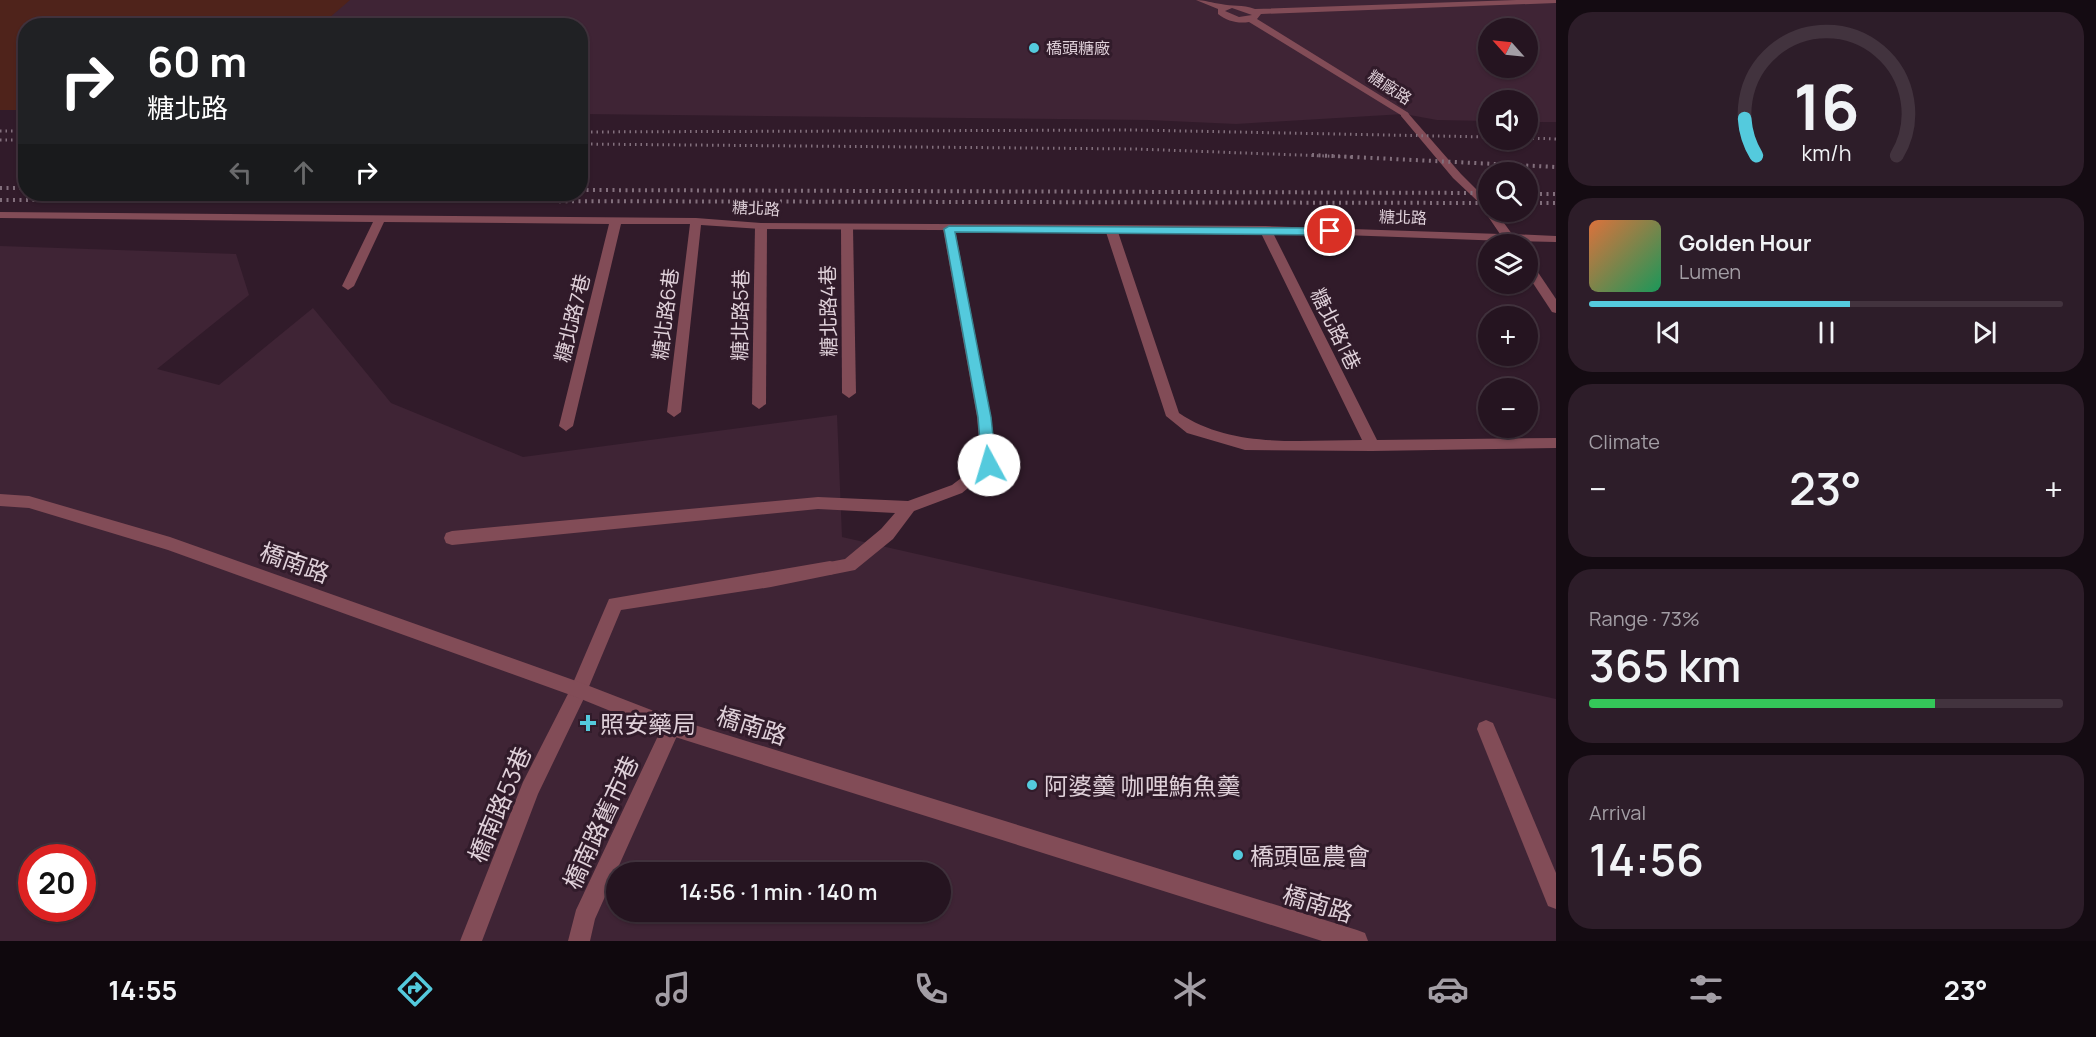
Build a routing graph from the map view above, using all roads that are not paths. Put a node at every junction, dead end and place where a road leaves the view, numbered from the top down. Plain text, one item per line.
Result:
1 (1200, 0) edge
2 (1556, 1) edge
3 (1223, 8) junction
4 (1253, 16) junction
5 (1478, 197) edge
6 (0, 215) edge
7 (381, 217) junction
8 (616, 220) junction
9 (696, 220) junction
10 (761, 226) junction
11 (847, 228) junction
12 (949, 229) junction
13 (1111, 229) junction
14 (1265, 229) junction
15 (1556, 238) edge
16 (1478, 239) edge
17 (1538, 239) edge
18 (1538, 282) edge
19 (348, 286) dead end
20 (1556, 309) edge
21 (849, 393) dead end
22 (759, 404) dead end
23 (674, 412) dead end
24 (566, 426) dead end
25 (1556, 443) edge
26 (1372, 446) junction
27 (0, 500) edge
28 (909, 507) junction
29 (452, 538) dead end
30 (579, 690) junction
31 (672, 727) junction
32 (1486, 729) dead end
33 (1556, 898) edge
34 (471, 941) edge
35 (579, 941) edge
36 (1357, 941) edge

1 - 3 street
2 - 4 street
3 - 4 street
3 - 4 street
4 - 5 street, 糖廠路
6 - 7 street, 糖北路
7 - 8 street, 糖北路
7 - 19 street
8 - 9 street, 糖北路
8 - 24 street, 糖北路7巷
9 - 10 street, 糖北路
9 - 23 street, 糖北路6巷
10 - 11 street, 糖北路
10 - 22 street, 糖北路5巷
11 - 12 street, 糖北路
11 - 21 street, 糖北路4巷
12 - 13 street, 糖北路
12 - 28 street
13 - 14 street, 糖北路
13 - 26 street
14 - 16 street, 糖北路
14 - 26 street, 糖北路1巷
15 - 17 street, 糖北路
18 - 20 street
25 - 26 street
27 - 30 street, 橋南路
28 - 29 street
28 - 30 street, 橋南路53巷
30 - 31 street, 橋南路
30 - 34 street, 橋南路53巷
31 - 35 street, 橋南路舊市巷
31 - 36 street, 橋南路
32 - 33 street

